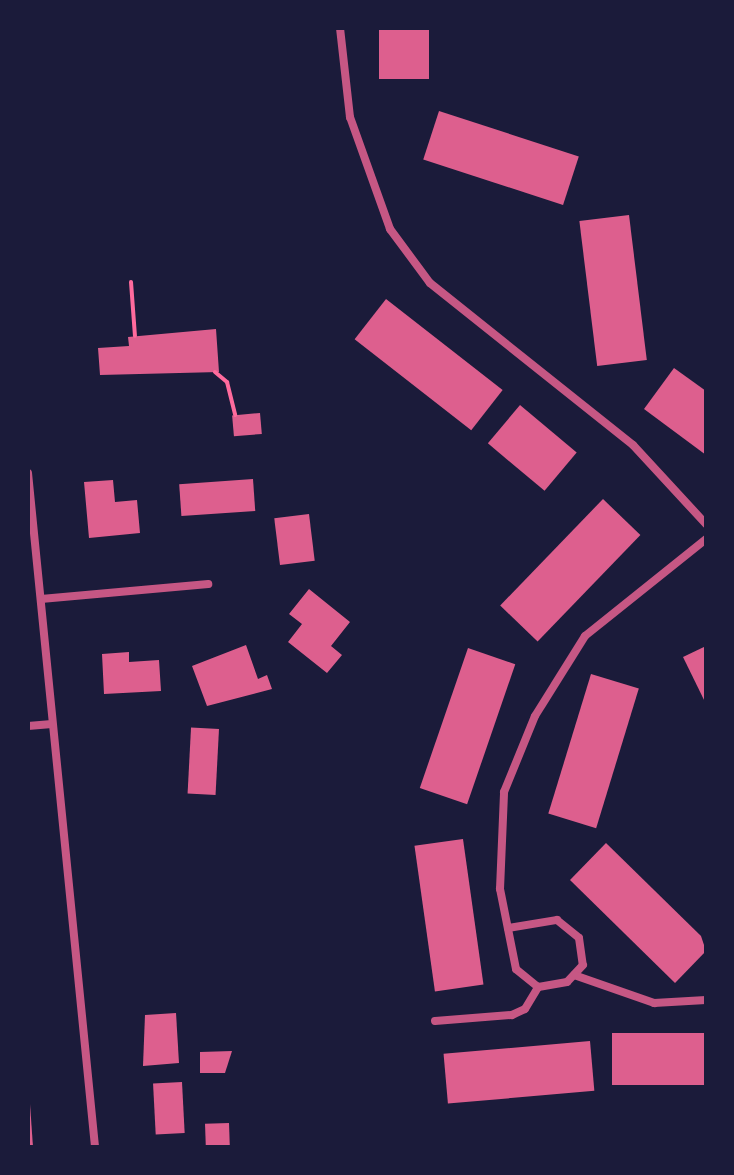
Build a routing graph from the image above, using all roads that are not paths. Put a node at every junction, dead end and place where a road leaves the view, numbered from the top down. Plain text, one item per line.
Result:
1 (340, 28) edge
2 (28, 473) edge
3 (706, 524) edge
4 (706, 539) edge
5 (208, 584) dead end
6 (41, 599) junction
7 (52, 724) junction
8 (28, 726) edge
9 (508, 928) junction
10 (574, 975) junction
11 (538, 987) junction
12 (706, 1000) edge
13 (435, 1021) dead end
14 (95, 1147) edge

1 - 3 street
2 - 6 street
4 - 9 street
5 - 6 street
6 - 7 street
7 - 8 street
7 - 14 street
9 - 10 street
9 - 11 street
10 - 11 street
10 - 12 street
11 - 13 street

